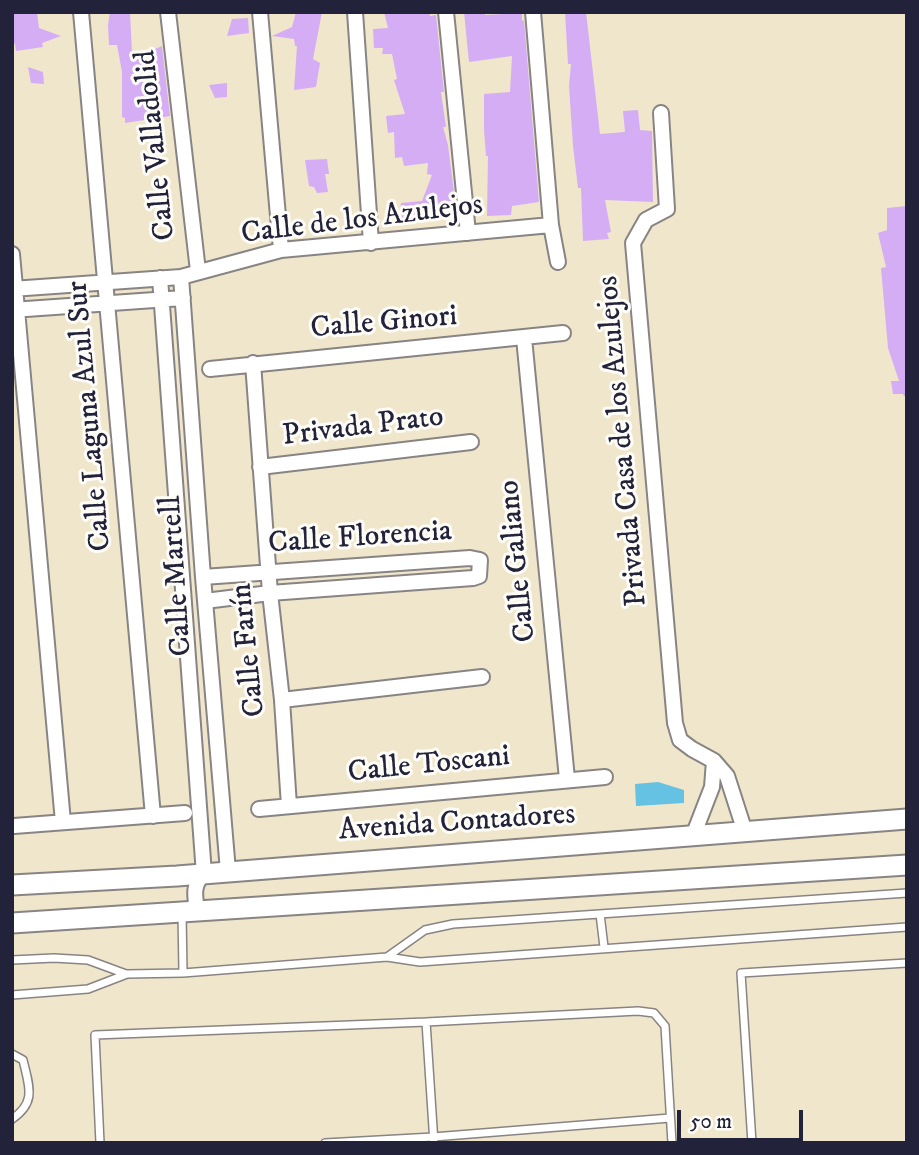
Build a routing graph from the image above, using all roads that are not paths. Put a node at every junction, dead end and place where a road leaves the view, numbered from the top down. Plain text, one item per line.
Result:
1 (81, 12) edge
2 (168, 12) edge
3 (260, 12) edge
4 (355, 12) edge
5 (446, 12) edge
6 (533, 12) edge
7 (661, 113) dead end
8 (551, 225) junction
9 (468, 233) junction
10 (371, 243) junction
11 (281, 250) junction
12 (12, 254) edge
13 (558, 262) dead end
14 (198, 271) junction
15 (181, 276) junction
16 (160, 278) junction
17 (105, 282) junction
18 (14, 289) edge
19 (183, 298) junction
20 (162, 299) junction
21 (107, 304) junction
22 (15, 310) edge
23 (563, 333) dead end
24 (524, 338) junction
25 (253, 363) junction
26 (210, 369) dead end
27 (471, 442) dead end
28 (260, 467) junction
29 (200, 523) junction
30 (178, 525) junction
31 (375, 564) junction
32 (268, 571) junction
33 (203, 577) junction
34 (379, 585) junction
35 (270, 593) junction
36 (205, 601) junction
37 (208, 636) junction
38 (187, 639) junction
39 (482, 677) dead end
40 (282, 700) junction
41 (714, 761) junction
42 (605, 777) dead end
43 (567, 779) junction
44 (289, 806) junction
45 (259, 809) dead end
46 (185, 813) dead end
47 (153, 816) junction
48 (907, 819) edge
49 (62, 822) junction
50 (14, 826) dead end
51 (745, 832) junction
52 (693, 836) junction
53 (907, 865) edge
54 (228, 872) junction
55 (204, 874) junction
56 (12, 885) edge
57 (907, 893) edge
58 (190, 912) junction
59 (600, 914) junction
60 (12, 923) edge
61 (907, 927) edge
62 (604, 947) junction
63 (387, 957) junction
64 (12, 960) edge
65 (907, 963) edge
66 (183, 973) junction
67 (127, 974) junction
68 (12, 995) edge
69 (426, 1022) junction
70 (12, 1054) edge
71 (670, 1118) junction
72 (12, 1119) edge
73 (433, 1140) edge
74 (100, 1143) edge
75 (325, 1143) edge
76 (672, 1143) edge
77 (752, 1143) edge

1 - 17 street, Calle Laguna Azul Sur
2 - 14 street, Calle Valladolid
3 - 11 street
4 - 10 street
5 - 9 street
6 - 8 street
7 - 41 street, Privada Casa de los Azulejos
8 - 9 street, Calle de los Azulejos
8 - 13 street
9 - 10 street, Calle de los Azulejos
10 - 11 street, Calle de los Azulejos
11 - 14 street, Calle de los Azulejos
12 - 18 street
14 - 15 street, Calle de los Azulejos
15 - 16 street, Calle de los Azulejos
15 - 19 street, Calle Martell
16 - 17 street, Calle de los Azulejos
16 - 20 street, Calle Martell
17 - 18 street, Calle de los Azulejos
17 - 21 street, Calle Laguna Azul Sur
18 - 22 street
19 - 20 street
19 - 29 street, Calle Martell
20 - 21 street
20 - 30 street, Calle Martell
21 - 22 street
21 - 47 street, Calle Laguna Azul Sur
22 - 49 street
23 - 24 street, Calle Ginori
24 - 25 street, Calle Ginori
24 - 43 street, Calle Galiano
25 - 26 street, Calle Ginori
25 - 28 street, Calle Farín
27 - 28 street, Privada Prato
28 - 32 street, Calle Farín
29 - 30 street
29 - 33 street, Calle Martell
30 - 38 street, Calle Martell
31 - 32 street, Calle Florencia
31 - 34 street
31 - 34 street, Calle Florencia
32 - 33 street, Calle Florencia
32 - 35 street, Calle Farín
33 - 36 street, Calle Martell
34 - 35 street, Calle Florencia
35 - 36 street, Calle Florencia
35 - 40 street, Calle Farín
36 - 37 street, Calle Martell
37 - 38 street
37 - 54 street, Calle Martell
38 - 55 street, Calle Martell
39 - 40 street
40 - 44 street, Calle Farín
41 - 51 street
41 - 52 street
42 - 43 street, Calle Toscani
43 - 44 street, Calle Toscani
44 - 45 street, Calle Toscani
46 - 47 street
47 - 49 street
48 - 51 main road, Avenida Contadores
49 - 50 street
51 - 52 main road, Avenida Contadores
52 - 54 main road, Avenida Contadores
53 - 58 main road
54 - 55 main road, Avenida Contadores
55 - 56 main road, Avenida Contadores
55 - 58 street, Calle Martell
57 - 59 lane
58 - 60 main road
58 - 66 lane
59 - 62 lane
59 - 63 lane
61 - 62 lane
62 - 63 lane
63 - 66 lane
64 - 67 lane
65 - 77 lane
66 - 67 lane
67 - 68 lane
69 - 71 lane
69 - 73 lane
69 - 74 lane
70 - 72 lane
71 - 73 lane
71 - 76 lane
73 - 75 lane

